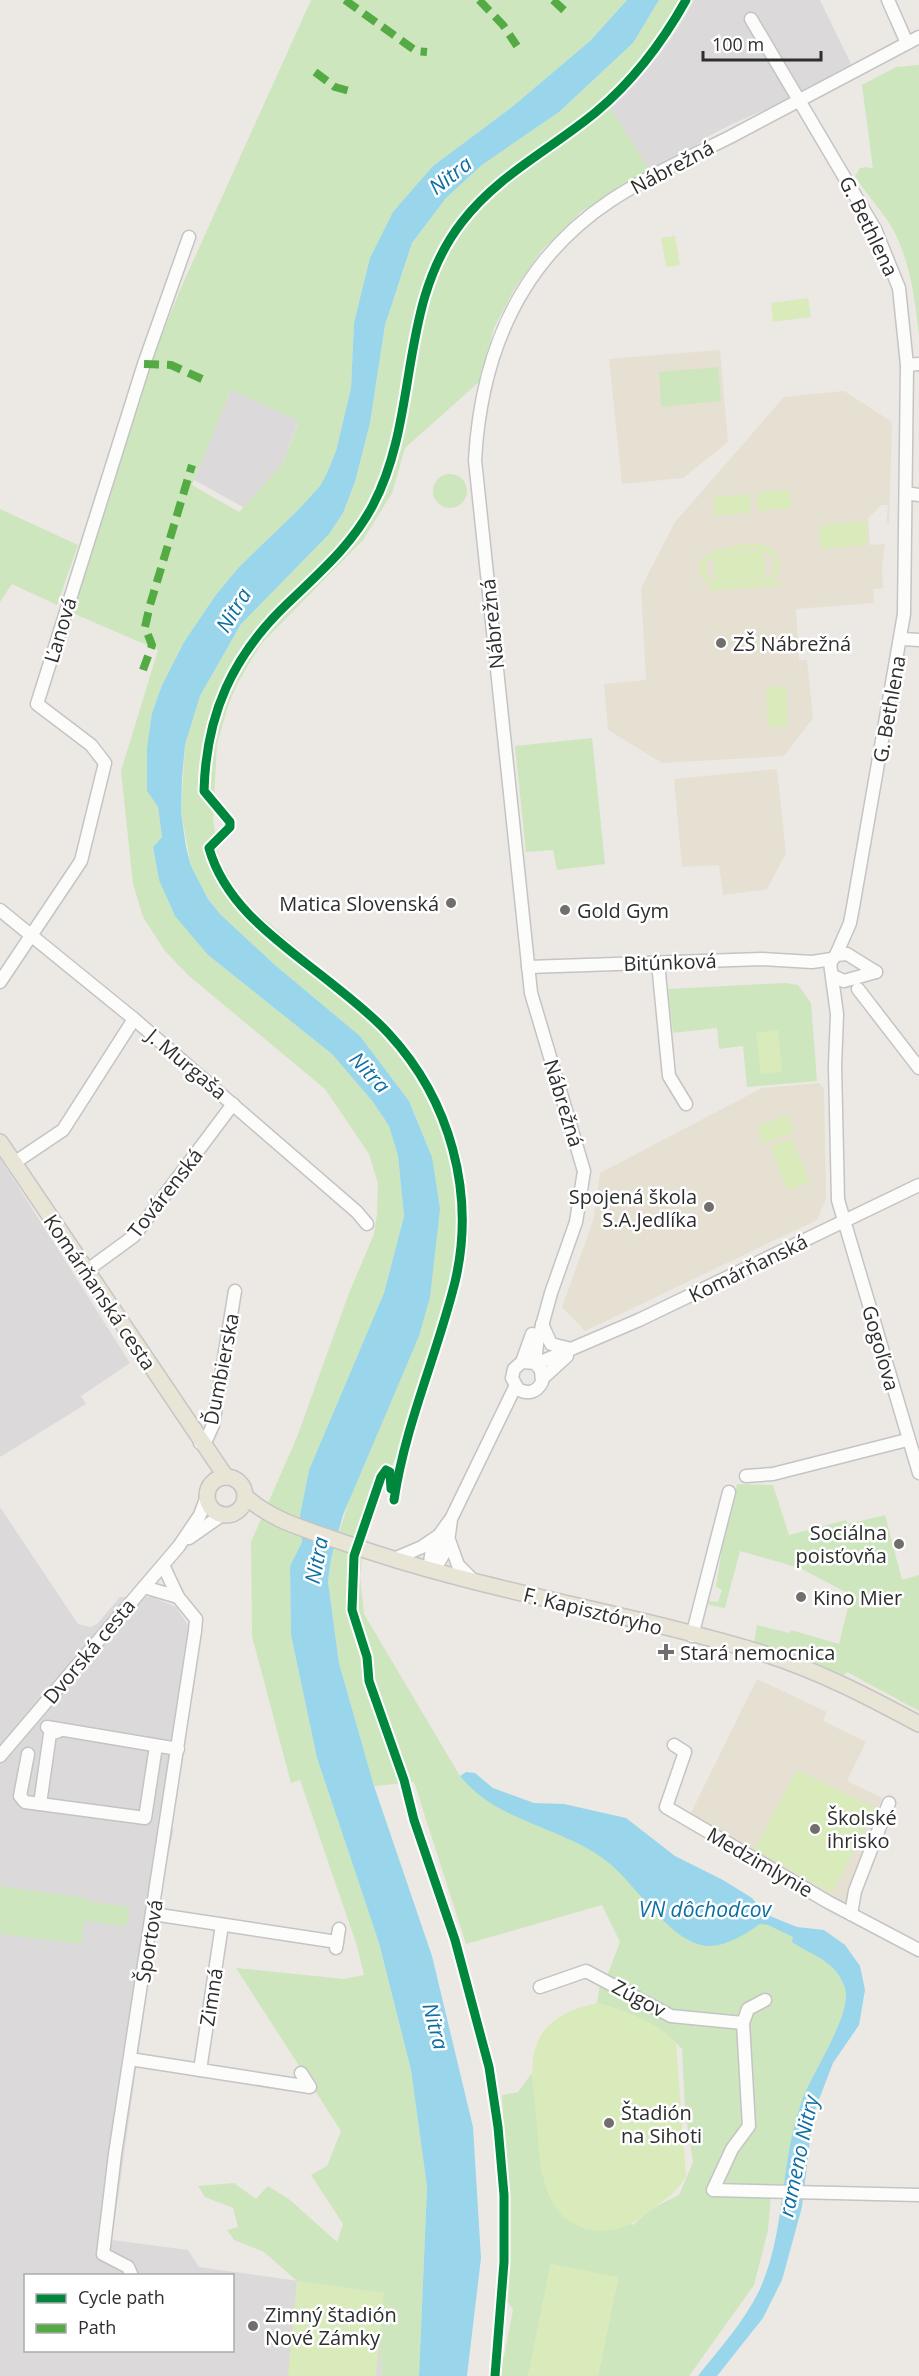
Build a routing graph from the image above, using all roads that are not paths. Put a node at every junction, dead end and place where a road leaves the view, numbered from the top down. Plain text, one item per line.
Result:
1 (888, 0) edge
2 (751, 19) dead end
3 (919, 37) edge
4 (907, 44) junction
5 (800, 101) junction
6 (189, 237) dead end
7 (913, 365) edge
8 (906, 493) junction
9 (919, 495) edge
10 (902, 639) junction
11 (919, 640) edge
12 (0, 910) edge
13 (850, 923) junction
14 (31, 934) junction
15 (834, 957) junction
16 (853, 958) junction
17 (812, 962) junction
18 (658, 963) junction
19 (528, 967) junction
20 (832, 974) junction
21 (851, 978) junction
22 (0, 982) edge
23 (858, 989) dead end
24 (837, 1014) junction
25 (134, 1019) junction
26 (919, 1068) edge
27 (233, 1104) junction
28 (686, 1104) dead end
29 (0, 1142) edge
30 (14, 1163) junction
31 (919, 1185) edge
32 (838, 1200) junction
33 (870, 1209) junction
34 (844, 1222) junction
35 (367, 1224) dead end
36 (822, 1233) junction
37 (851, 1243) junction
38 (86, 1271) junction
39 (235, 1291) dead end
40 (551, 1293) junction
41 (542, 1324) junction
42 (575, 1349) junction
43 (522, 1362) junction
44 (535, 1363) junction
45 (543, 1378) junction
46 (515, 1387) junction
47 (530, 1392) junction
48 (500, 1421) junction
49 (908, 1440) junction
50 (200, 1443) junction
51 (919, 1473) edge
52 (746, 1476) dead end
53 (226, 1477) junction
54 (208, 1492) junction
55 (729, 1492) dead end
56 (245, 1496) junction
57 (229, 1514) junction
58 (279, 1520) junction
59 (443, 1538) junction
60 (179, 1546) junction
61 (394, 1559) junction
62 (163, 1565) junction
63 (431, 1570) junction
64 (476, 1583) junction
65 (144, 1587) junction
66 (177, 1597) junction
67 (692, 1636) junction
68 (34, 1716) junction
69 (919, 1724) edge
70 (52, 1731) junction
71 (674, 1745) dead end
72 (156, 1746) junction
73 (178, 1749) junction
74 (28, 1754) dead end
75 (0, 1756) edge
76 (889, 1803) dead end
77 (40, 1804) junction
78 (153, 1914) junction
79 (851, 1914) junction
80 (222, 1924) junction
81 (337, 1940) dead end
82 (919, 1950) edge
83 (540, 1987) dead end
84 (765, 2000) dead end
85 (743, 2023) junction
86 (130, 2059) junction
87 (200, 2070) junction
88 (301, 2073) dead end
89 (919, 2195) edge
90 (131, 2274) edge

1 - 4 street
2 - 5 street, G. Bethlena
3 - 4 street, Nábrežná
4 - 5 street, Nábrežná
5 - 7 street, G. Bethlena
5 - 19 street, Nábrežná
6 - 14 street, Ľanová
7 - 8 street, G. Bethlena
8 - 9 street
8 - 10 street, G. Bethlena
10 - 11 street
10 - 13 street, G. Bethlena
12 - 14 street, J. Murgaša
13 - 15 street, G. Bethlena
13 - 16 street, G. Bethlena
14 - 22 street, Ľanová
14 - 25 street, J. Murgaša
15 - 16 street
15 - 17 street, Bitúnková
15 - 20 street
16 - 21 street
16 - 21 street
17 - 18 street, Bitúnková
17 - 20 street, Bitúnková
18 - 19 street, Bitúnková
18 - 28 street
19 - 40 street, Nábrežná
20 - 21 street
20 - 24 street
21 - 24 street
23 - 26 street
24 - 32 street
25 - 27 street, J. Murgaša
25 - 30 street
27 - 35 street, J. Murgaša
27 - 38 street, Továrenská
29 - 30 main road, Komárňanská cesta
30 - 38 main road, Komárňanská cesta
31 - 33 street, Komárňanská
32 - 33 street
32 - 34 street
32 - 36 street
33 - 34 street, Komárňanská
33 - 37 street
34 - 36 street, Komárňanská
34 - 37 street, Gogoľova
36 - 37 street
36 - 42 street, Komárňanská
37 - 49 street, Gogoľova
38 - 50 main road, Komárňanská cesta
39 - 50 street, Ďumbierska
40 - 41 street, Nábrežná
40 - 43 street, Nábrežná
41 - 42 street
41 - 44 street, Nábrežná
42 - 44 street, Komárňanská
42 - 45 street, Komárňanská
43 - 44 street, Komárňanská
43 - 46 street, Komárňanská
44 - 45 street
45 - 47 street, Komárňanská
46 - 47 street
46 - 48 street, Komárňanská
47 - 48 street, Komárňanská
48 - 59 street, Komárňanská
49 - 51 street, Gogoľova
49 - 52 street
50 - 53 main road, Komárňanská cesta
50 - 54 main road, Komárňanská cesta
53 - 54 main road
53 - 56 main road
54 - 57 main road
54 - 60 street, Dvorská cesta
55 - 67 street
56 - 57 main road
56 - 58 main road
57 - 58 main road
57 - 60 street, Dvorská cesta
58 - 61 main road, F. Kapisztóryho
59 - 61 street
59 - 63 street
59 - 64 street
60 - 62 street, Dvorská cesta
61 - 63 main road, F. Kapisztóryho
62 - 65 street, Dvorská cesta
62 - 66 street, Športová
63 - 64 main road, F. Kapisztóryho
64 - 67 main road, F. Kapisztóryho
65 - 66 street
65 - 68 street, Dvorská cesta
66 - 73 street, Športová
67 - 69 main road, F. Kapisztóryho
68 - 70 street
68 - 75 street, Dvorská cesta
70 - 72 street
70 - 77 street
71 - 79 street, Medzimlynie
72 - 73 street
72 - 77 street
73 - 78 street, Športová
74 - 77 street
76 - 79 street
78 - 80 street
78 - 86 street, Športová
79 - 82 street, Medzimlynie
80 - 81 street
80 - 87 street, Zimná
83 - 85 street, Zúgov
84 - 85 street
85 - 89 street
86 - 87 street
86 - 90 street, Športová
87 - 88 street

